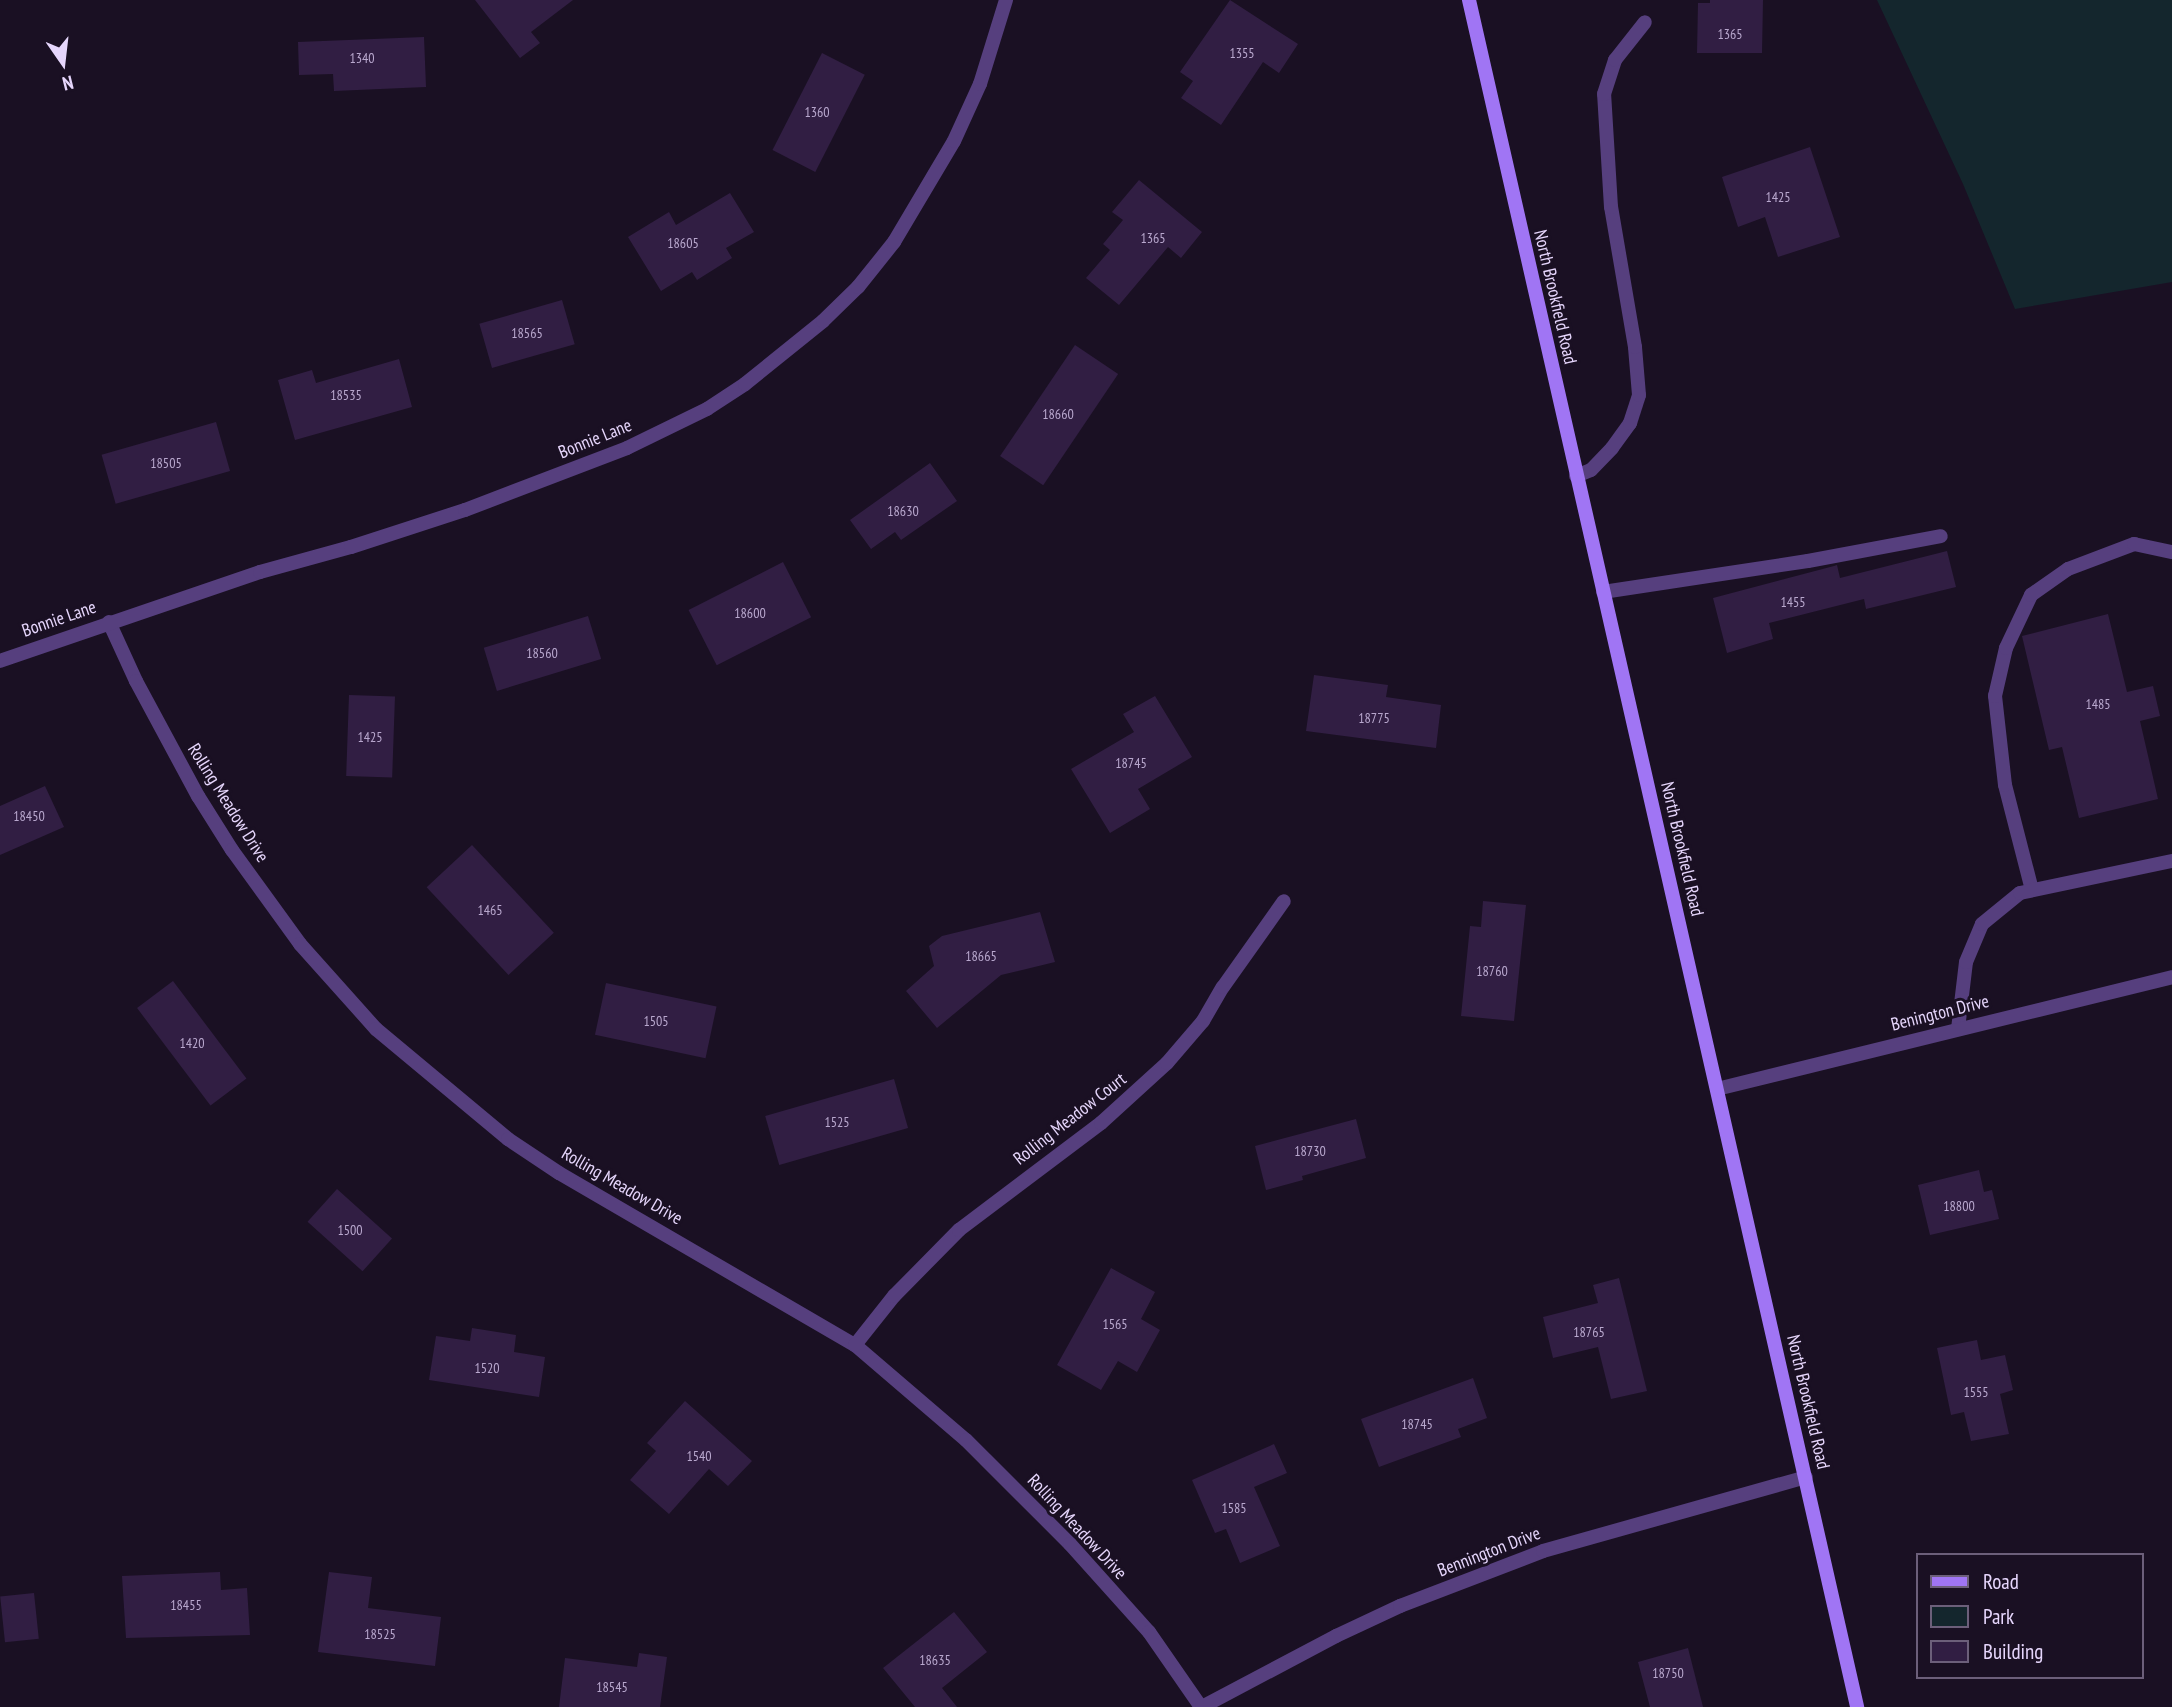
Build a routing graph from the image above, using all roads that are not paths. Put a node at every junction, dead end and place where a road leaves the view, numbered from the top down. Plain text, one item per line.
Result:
1 (1006, 0) edge
2 (1469, 0) edge
3 (1645, 22) dead end
4 (1576, 476) junction
5 (1941, 536) dead end
6 (2172, 552) edge
7 (1603, 592) junction
8 (109, 622) junction
9 (0, 661) edge
10 (2172, 861) edge
11 (2032, 890) junction
12 (1284, 901) dead end
13 (2172, 977) edge
14 (1958, 1029) junction
15 (1717, 1089) junction
16 (855, 1345) junction
17 (1806, 1477) junction
18 (1202, 1707) edge
19 (1857, 1707) edge

1 - 8 street, Bonnie Lane
2 - 4 street, North Brookfield Road
3 - 4 street
4 - 7 street, North Brookfield Road
5 - 7 street
6 - 11 street
7 - 15 street, North Brookfield Road
8 - 9 street, Bonnie Lane
8 - 16 street, Rolling Meadow Drive
10 - 11 street
11 - 14 street
12 - 16 street, Rolling Meadow Court
13 - 14 street, Benington Drive
14 - 15 street, Benington Drive
15 - 17 street, North Brookfield Road
16 - 18 street, Rolling Meadow Drive
17 - 18 street, Bennington Drive
17 - 19 street, North Brookfield Road

